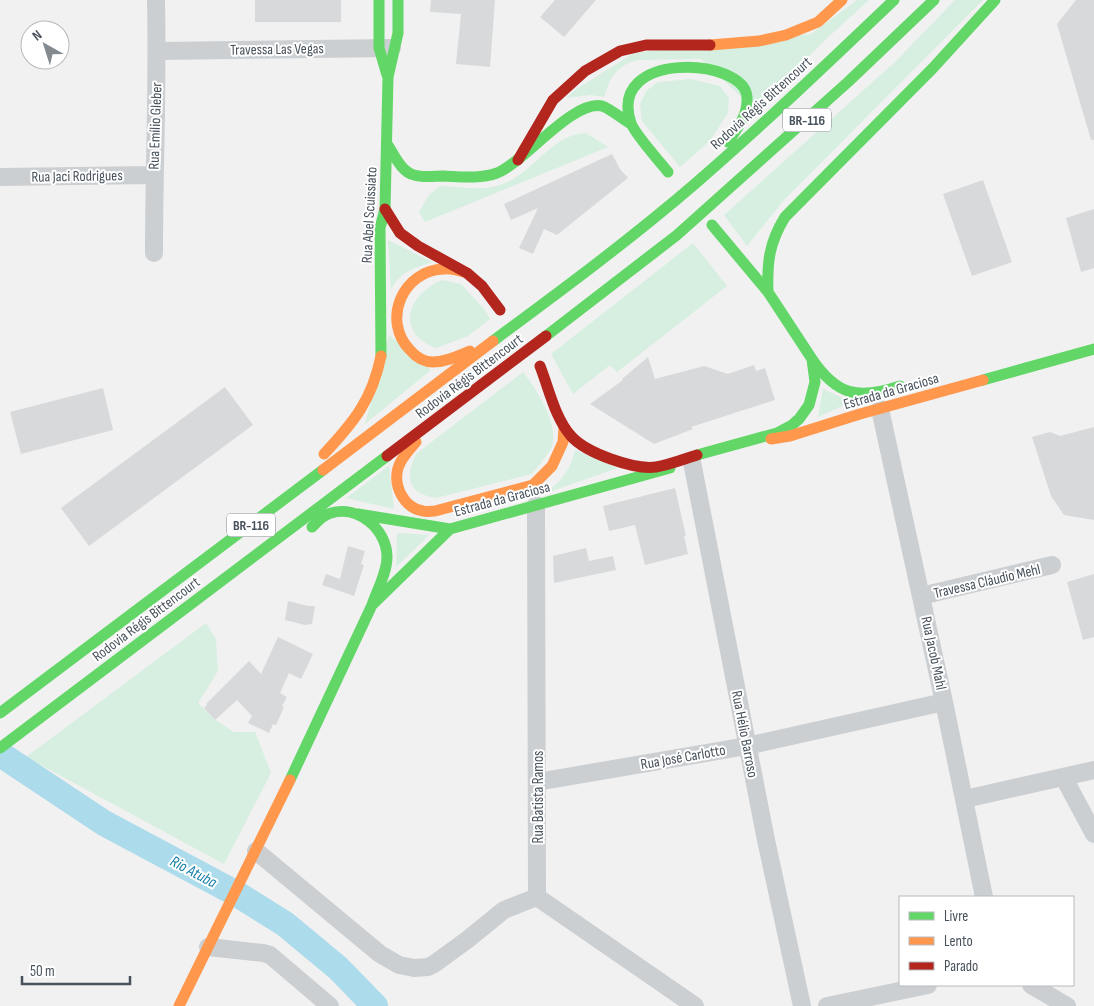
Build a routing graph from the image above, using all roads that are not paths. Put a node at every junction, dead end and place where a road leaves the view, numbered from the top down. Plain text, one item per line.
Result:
1 (156, 0) edge
2 (379, 0) edge
3 (398, 0) edge
4 (842, 0) edge
5 (894, 0) edge
6 (934, 0) edge
7 (995, 0) edge
8 (388, 48) junction
9 (157, 50) junction
10 (631, 124) junction
11 (388, 144) junction
12 (518, 160) junction
13 (668, 172) dead end
14 (154, 175) junction
15 (0, 177) edge
16 (405, 181) junction
17 (696, 182) junction
18 (385, 209) junction
19 (712, 225) dead end
20 (154, 253) dead end
21 (466, 273) junction
22 (768, 292) junction
23 (500, 310) dead end
24 (496, 340) junction
25 (1094, 349) edge
26 (812, 359) junction
27 (540, 366) dead end
28 (912, 383) dead end
29 (880, 409) junction
30 (441, 416) junction
31 (564, 428) junction
32 (738, 444) junction
33 (317, 459) dead end
34 (692, 462) junction
35 (536, 505) junction
36 (356, 514) junction
37 (450, 528) junction
38 (181, 562) dead end
39 (1052, 565) dead end
40 (231, 588) dead end
41 (921, 596) junction
42 (209, 605) dead end
43 (372, 605) junction
44 (102, 637) junction
45 (117, 660) junction
46 (944, 702) junction
47 (3, 711) edge
48 (747, 746) junction
49 (0, 748) edge
50 (1094, 770) edge
51 (1064, 778) junction
52 (537, 782) junction
53 (965, 799) junction
54 (1094, 834) edge
55 (256, 851) junction
56 (984, 896) edge
57 (538, 897) junction
58 (208, 947) junction
59 (923, 986) edge
60 (1033, 986) edge
61 (179, 1006) edge
62 (330, 1006) edge
63 (695, 1006) edge
64 (802, 1006) edge
65 (827, 1006) edge
66 (1067, 1006) edge

1 - 9 street, Rua Emílio Gleber
2 - 8 main road, Rua Abel Scuissiato
3 - 8 main road, Rua Abel Scuissiato
4 - 12 main road
5 - 17 main road, Rodovia Régis Bittencourt / BR-116
6 - 30 main road, Rodovia Régis Bittencourt / BR-116
7 - 22 main road
8 - 9 street, Travessa Las Vegas
8 - 11 main road, Rua Abel Scuissiato
9 - 14 street, Rua Emílio Gleber
10 - 12 main road
10 - 13 main road
10 - 17 main road
11 - 16 main road
11 - 18 main road, Rua Abel Scuissiato
12 - 16 main road
14 - 15 street, Rua Jaci Rodrigues
14 - 20 street, Rua Emílio Gleber
16 - 18 main road
17 - 24 main road, Rodovia Régis Bittencourt / BR-116
18 - 21 main road
18 - 33 main road, Rua Abel Scuissiato
19 - 22 main road, Estrada da Graciosa
21 - 23 main road
21 - 24 main road
22 - 26 main road, Estrada da Graciosa
24 - 44 main road, Rodovia Régis Bittencourt / BR-116
25 - 29 main road, Estrada da Graciosa
26 - 28 main road, Estrada da Graciosa
26 - 32 main road
27 - 31 main road
29 - 32 main road, Estrada da Graciosa
29 - 41 street, Rua Jacob Mahl
30 - 31 main road
30 - 45 main road, Rodovia Régis Bittencourt / BR-116
31 - 32 main road
32 - 34 main road, Estrada da Graciosa
34 - 35 main road, Estrada da Graciosa
34 - 48 street, Rua Hélio Barroso
35 - 37 main road, Estrada da Graciosa
35 - 52 street, Rua Batista Ramos
36 - 37 main road
36 - 40 main road
36 - 43 main road
37 - 43 main road, Estrada da Graciosa
38 - 44 main road
39 - 41 street, Travessa Cláudio Mehl
41 - 46 street, Rua Jacob Mahl
42 - 45 main road
43 - 55 main road, Estrada da Graciosa
44 - 47 main road, Rodovia Régis Bittencourt / BR-116
45 - 49 main road, Rodovia Régis Bittencourt / BR-116
46 - 48 street, Rua José Carlotto
46 - 53 street, Rua Jacob Mahl
48 - 52 street, Rua José Carlotto
48 - 64 street, Rua Hélio Barroso
50 - 51 street
51 - 53 street
51 - 54 street
52 - 57 street, Rua Batista Ramos
53 - 56 street, Rua Jacob Mahl
55 - 57 street
55 - 58 main road, Estrada da Graciosa
57 - 63 street
58 - 61 main road, Estrada da Graciosa
58 - 62 street
59 - 65 street
60 - 66 street

